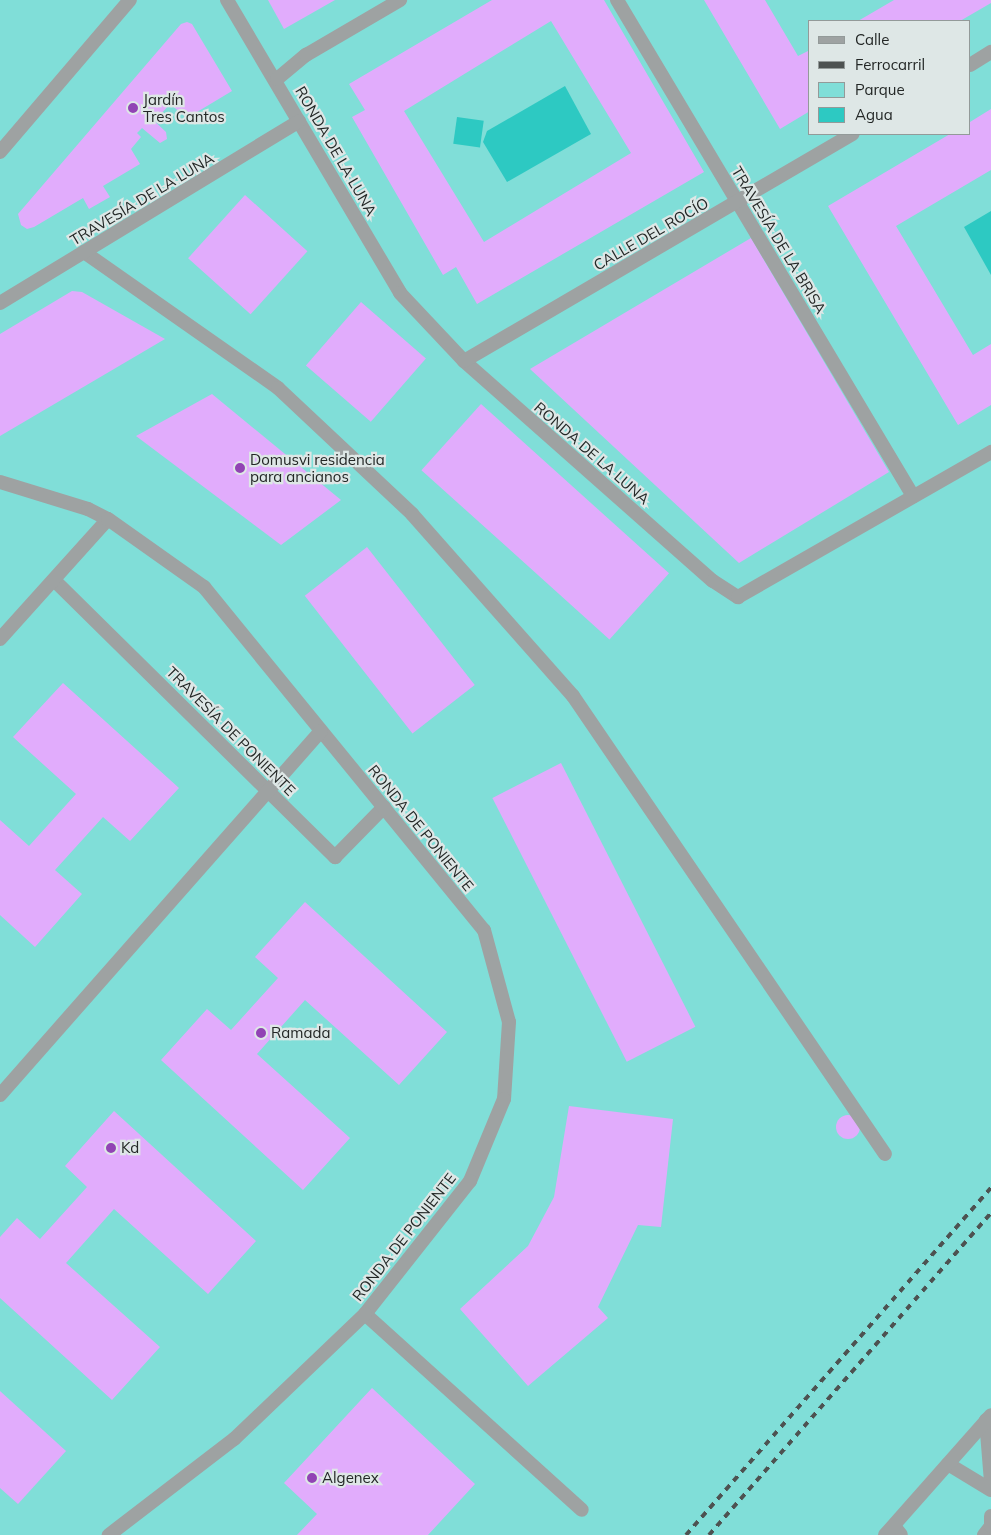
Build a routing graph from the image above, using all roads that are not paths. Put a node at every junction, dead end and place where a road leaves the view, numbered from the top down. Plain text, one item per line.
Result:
1 (130, 0) edge
2 (227, 0) edge
3 (400, 0) edge
4 (617, 0) edge
5 (991, 52) edge
6 (971, 64) edge
7 (277, 79) junction
8 (298, 121) junction
9 (851, 135) edge
10 (0, 152) edge
11 (737, 202) junction
12 (84, 252) junction
13 (0, 303) edge
14 (464, 361) junction
15 (991, 452) edge
16 (0, 482) edge
17 (913, 496) junction
18 (108, 519) junction
19 (54, 580) junction
20 (0, 639) edge
21 (321, 731) junction
22 (268, 791) junction
23 (384, 808) junction
24 (0, 1095) edge
25 (885, 1154) dead end
26 (365, 1314) junction
27 (989, 1418) edge
28 (948, 1464) junction
29 (991, 1482) edge
30 (991, 1490) edge
31 (582, 1510) dead end
32 (991, 1516) edge
33 (893, 1532) edge
34 (109, 1535) edge
35 (984, 1535) edge

1 - 10 street
2 - 7 street, RONDA DE LA LUNA
3 - 7 street
4 - 11 street, TRAVESÍA DE LA BRISA
5 - 6 street
7 - 8 street, RONDA DE LA LUNA
8 - 12 street, TRAVESÍA DE LA LUNA
8 - 14 street, RONDA DE LA LUNA
9 - 11 street, CALLE DEL ROCÍO
11 - 14 street, CALLE DEL ROCÍO
11 - 17 street, TRAVESÍA DE LA BRISA
12 - 13 street, TRAVESÍA DE LA LUNA
12 - 25 street
14 - 17 street, RONDA DE LA LUNA
15 - 17 street, RONDA DE LA LUNA
16 - 18 street, RONDA DE PONIENTE
18 - 19 street
18 - 21 street, RONDA DE PONIENTE
19 - 20 street
19 - 22 street, TRAVESÍA DE PONIENTE
21 - 22 street
21 - 23 street, RONDA DE PONIENTE
22 - 23 street, TRAVESÍA DE PONIENTE
22 - 24 street
23 - 26 street, RONDA DE PONIENTE
26 - 31 street
26 - 34 street, RONDA DE PONIENTE
27 - 28 street
27 - 29 street
28 - 30 street
28 - 33 street
32 - 35 street

